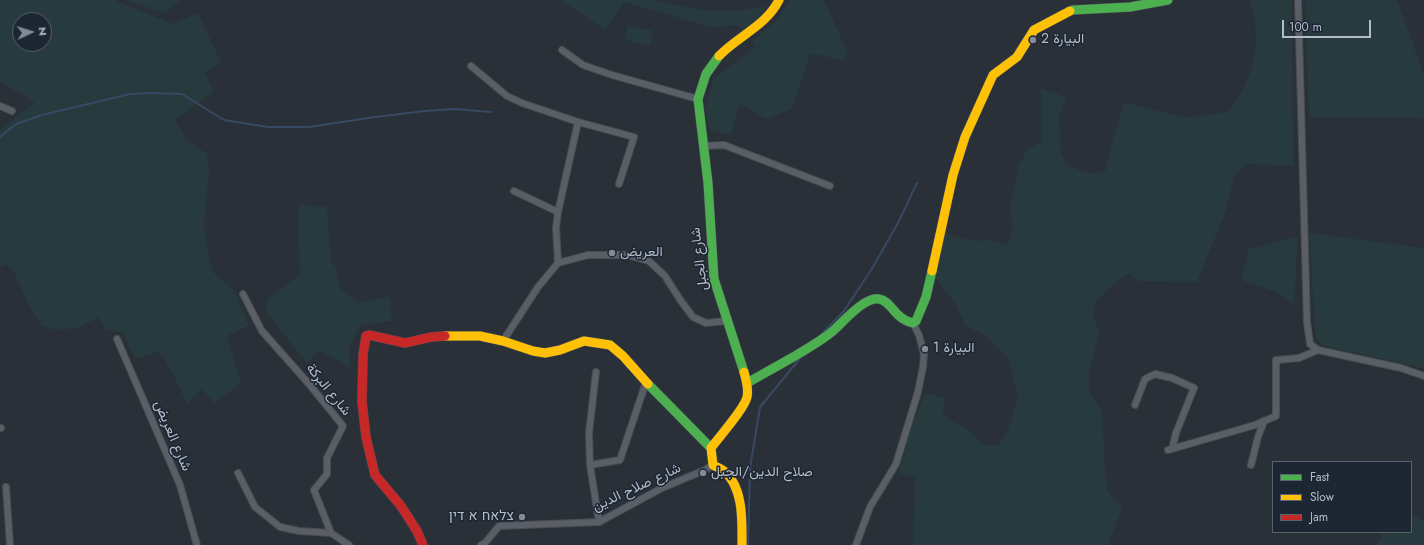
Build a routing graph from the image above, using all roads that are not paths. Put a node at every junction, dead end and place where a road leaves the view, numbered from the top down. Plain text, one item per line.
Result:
1 (779, 0) edge
2 (1168, 0) edge
3 (1298, 0) edge
4 (562, 50) dead end
5 (471, 66) dead end
6 (698, 99) junction
7 (0, 106) edge
8 (12, 111) dead end
9 (578, 122) junction
10 (704, 146) junction
11 (619, 184) dead end
12 (830, 186) dead end
13 (514, 191) dead end
14 (558, 212) junction
15 (558, 263) junction
16 (243, 294) dead end
17 (726, 321) junction
18 (913, 323) junction
19 (117, 339) dead end
20 (503, 341) junction
21 (1318, 350) junction
22 (596, 372) dead end
23 (1424, 376) edge
24 (646, 382) junction
25 (747, 383) junction
26 (1135, 405) dead end
27 (1264, 421) junction
28 (711, 448) junction
29 (590, 465) junction
30 (713, 465) junction
31 (1251, 465) dead end
32 (238, 473) dead end
33 (6, 487) dead end
34 (599, 522) junction
35 (331, 533) junction
36 (10, 545) edge
37 (197, 545) edge
38 (349, 545) edge
39 (423, 545) edge
40 (480, 545) edge
41 (742, 545) edge
42 (856, 545) edge

1 - 6 street, شارع الجبل
2 - 18 street
3 - 21 street
4 - 6 street
5 - 9 street
6 - 10 street, شارع الجبل
7 - 8 street
9 - 11 street
9 - 14 street
10 - 12 street
10 - 17 street, شارع الجبل
13 - 14 street
14 - 15 street
15 - 17 street
15 - 20 street
16 - 35 street, شارع البركة
17 - 25 street, شارع الجبل
18 - 25 street
18 - 42 street
19 - 37 street, شارع العريض
20 - 24 street
20 - 39 street
21 - 23 street
21 - 27 street
22 - 29 street
24 - 28 street
24 - 29 street
25 - 28 street, شارع الجبل
26 - 27 street
27 - 31 street
28 - 30 street
29 - 34 street
30 - 34 street, شارع صلاح الدين
30 - 41 street
32 - 35 street
33 - 36 street
34 - 40 street, شارع صلاح الدين
35 - 38 street

